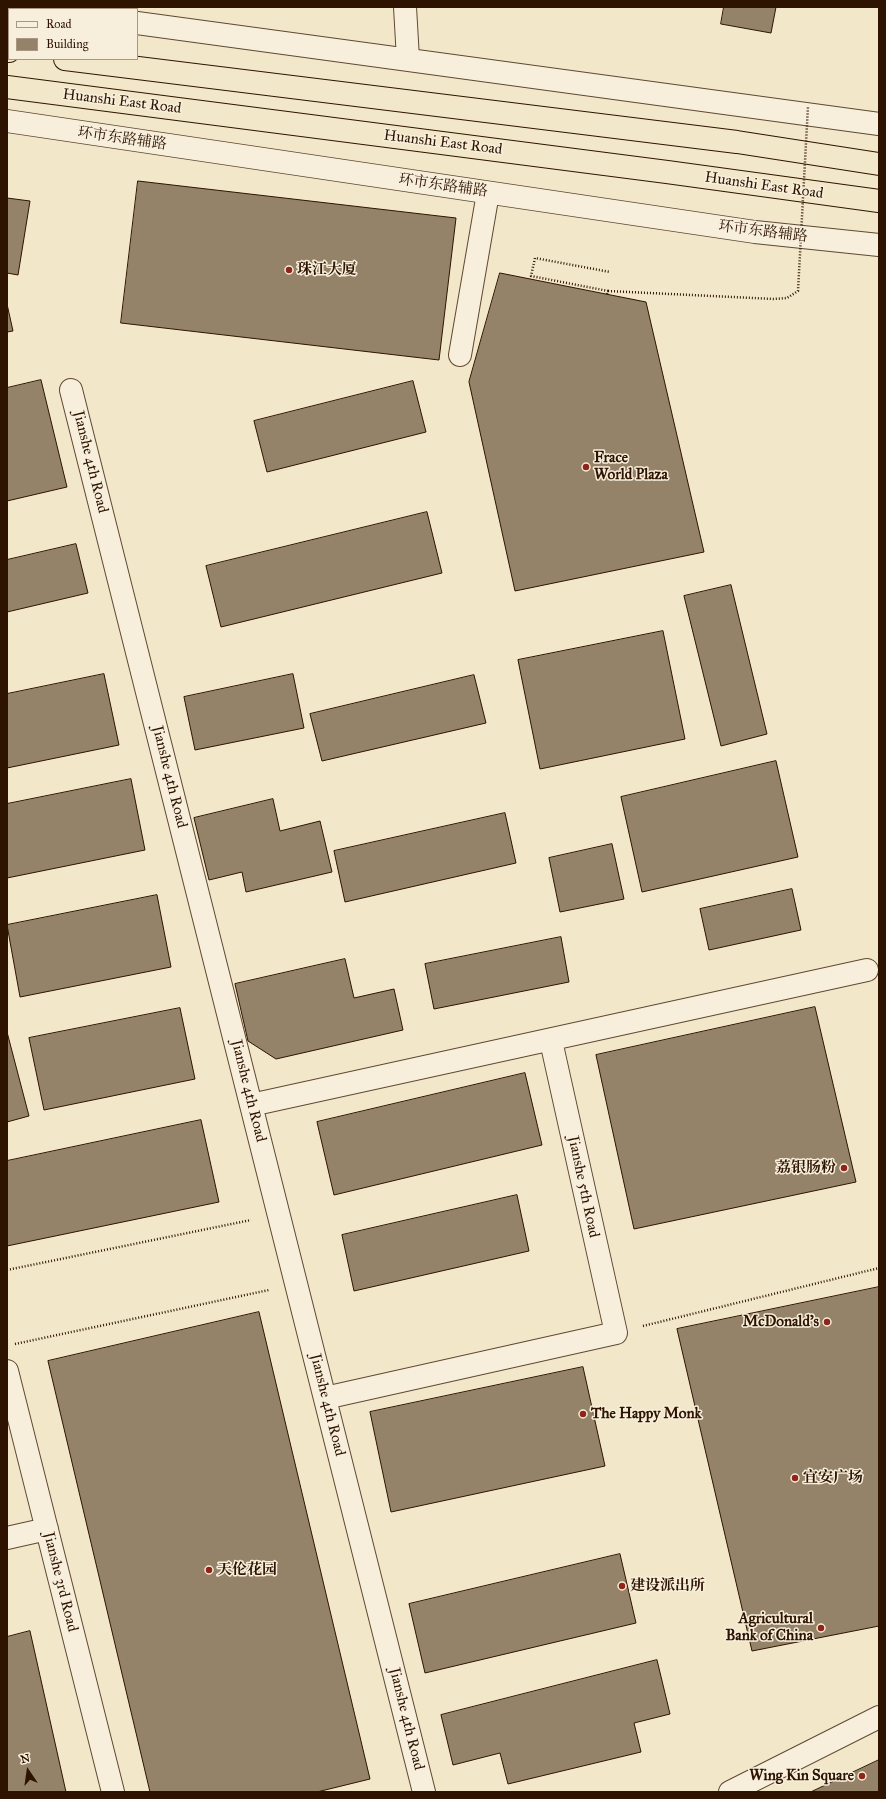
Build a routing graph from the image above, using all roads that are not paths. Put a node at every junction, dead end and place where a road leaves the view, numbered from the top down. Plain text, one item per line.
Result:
1 (405, 7) edge
2 (138, 23) edge
3 (408, 59) junction
4 (73, 60) edge
5 (7, 87) edge
6 (7, 122) edge
7 (879, 124) edge
8 (879, 164) edge
9 (488, 193) junction
10 (879, 202) edge
11 (879, 245) edge
12 (460, 355) dead end
13 (71, 390) dead end
14 (867, 970) dead end
15 (551, 1041) junction
16 (251, 1106) junction
17 (7, 1371) edge
18 (325, 1398) junction
19 (12, 1414) edge
20 (47, 1529) junction
21 (7, 1538) edge
22 (879, 1717) edge
23 (113, 1792) edge
24 (424, 1792) edge
25 (730, 1792) edge

1 - 3 street
2 - 3 street
3 - 7 street
4 - 8 highway
5 - 10 highway, Huanshi East Road
6 - 9 street, 环市东路辅路
9 - 11 street, 环市东路辅路
9 - 12 street
13 - 16 street, Jianshe 4th Road
14 - 15 street
15 - 16 street
15 - 18 street, Jianshe 5th Road
16 - 18 street, Jianshe 4th Road
17 - 19 street, Jianshe 3rd Road
18 - 24 street, Jianshe 4th Road
19 - 20 street, Jianshe 3rd Road
20 - 21 street
20 - 23 street, Jianshe 3rd Road
22 - 25 street

